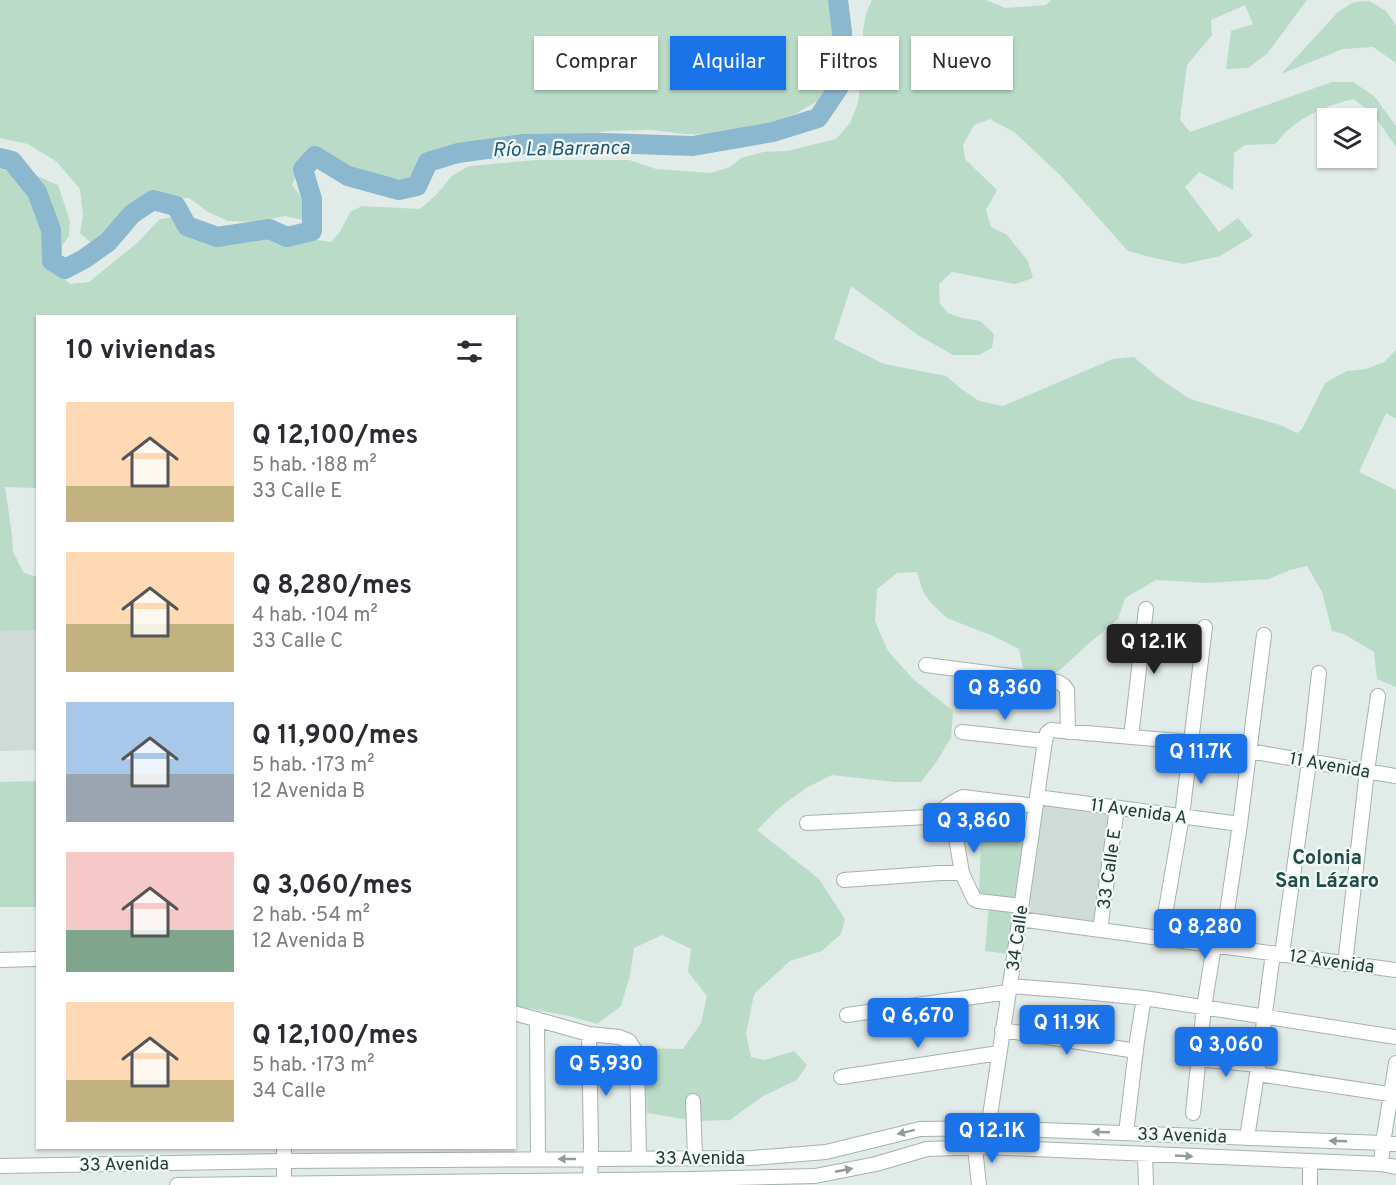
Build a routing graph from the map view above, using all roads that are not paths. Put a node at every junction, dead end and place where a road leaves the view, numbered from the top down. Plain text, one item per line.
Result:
1 (1146, 609) dead end
2 (1205, 627) dead end
3 (1264, 635) dead end
4 (926, 665) dead end
5 (1319, 673) dead end
6 (1378, 696) dead end
7 (962, 732) dead end
8 (1068, 732) junction
9 (1048, 736) junction
10 (1131, 737) junction
11 (1190, 742) junction
12 (1249, 751) junction
13 (1309, 762) junction
14 (1367, 771) junction
15 (1396, 776) edge
16 (1036, 801) junction
17 (1117, 808) junction
18 (1182, 816) junction
19 (953, 820) dead end
20 (807, 823) dead end
21 (1240, 824) junction
22 (962, 873) junction
23 (844, 880) dead end
24 (1020, 913) junction
25 (1100, 930) junction
26 (1161, 938) junction
27 (1218, 946) junction
28 (1277, 954) junction
29 (36, 959) dead end
30 (0, 960) edge
31 (1345, 964) junction
32 (1396, 970) edge
33 (1009, 989) junction
34 (1144, 998) junction
35 (1204, 1007) junction
36 (516, 1013) edge
37 (847, 1015) dead end
38 (1265, 1017) junction
39 (537, 1018) junction
40 (1002, 1029) junction
41 (588, 1034) junction
42 (1396, 1037) edge
43 (1136, 1051) junction
44 (999, 1053) junction
45 (1198, 1059) junction
46 (1396, 1063) edge
47 (1258, 1070) junction
48 (841, 1077) dead end
49 (1393, 1095) edge
50 (693, 1101) dead end
51 (1193, 1113) dead end
52 (988, 1128) junction
53 (1126, 1133) junction
54 (1247, 1138) junction
55 (1389, 1143) edge
56 (980, 1147) junction
57 (284, 1154) edge
58 (339, 1154) edge
59 (388, 1154) edge
60 (440, 1154) edge
61 (488, 1154) edge
62 (1146, 1154) junction
63 (639, 1158) junction
64 (695, 1158) junction
65 (538, 1159) junction
66 (590, 1159) junction
67 (1310, 1162) junction
68 (1380, 1164) junction
69 (0, 1166) edge
70 (1396, 1167) edge
71 (637, 1182) edge
72 (691, 1182) edge
73 (440, 1183) edge
74 (487, 1183) edge
75 (538, 1183) edge
76 (590, 1183) edge
77 (284, 1184) edge
78 (335, 1184) edge
79 (389, 1184) edge
80 (177, 1185) edge
81 (224, 1185) edge
82 (979, 1185) edge
83 (1146, 1185) edge
84 (1310, 1185) edge

1 - 10 street
2 - 11 street
3 - 12 street
4 - 8 street
5 - 13 street
6 - 14 street
7 - 9 street, 11 Avenida
8 - 9 street, 11 Avenida
8 - 10 street, 11 Avenida
9 - 16 street, 34 Calle
10 - 11 street, 11 Avenida
11 - 12 street, 11 Avenida
11 - 18 street
12 - 13 street, 11 Avenida
12 - 21 street
13 - 14 street, 11 Avenida
13 - 28 street
14 - 15 street, 11 Avenida
14 - 31 street
16 - 17 street, 11 Avenida A
16 - 20 street, 11 Avenida A
16 - 24 street, 34 Calle
17 - 18 street, 11 Avenida A
17 - 25 street, 33 Calle E
18 - 21 street, 11 Avenida A
18 - 26 street
19 - 22 street
21 - 27 street
22 - 23 street
22 - 24 street, 12 Avenida
24 - 25 street, 12 Avenida
24 - 33 street, 34 Calle
25 - 26 street, 12 Avenida
26 - 27 street, 12 Avenida
27 - 28 street, 12 Avenida
27 - 35 street
28 - 31 street, 12 Avenida
28 - 38 street
29 - 30 street
31 - 32 street, 12 Avenida
33 - 34 street
33 - 37 street
33 - 40 street, 34 Calle
34 - 35 street
34 - 43 street
35 - 38 street
35 - 45 street
36 - 39 street
38 - 42 street
38 - 47 street
39 - 41 street
39 - 65 street
40 - 43 street
40 - 44 street, 34 Calle
41 - 63 street
41 - 66 street
43 - 53 street
44 - 48 street
44 - 52 street, 34 Calle
45 - 47 street
45 - 51 street
46 - 49 street
47 - 49 street
47 - 54 street
49 - 55 street
50 - 64 street
53 -> 52 street, 33 Avenida
52 - 56 street, 34 Calle
52 -> 64 street, 33 Avenida
53 - 54 street, 33 Avenida
55 -> 54 street, 33 Avenida
55 - 68 street
56 - 62 street, 33 Avenida
72 -> 56 street, 33 Avenida
56 - 82 street, 34 Calle
57 - 58 street, 33 Avenida
57 - 69 street, 33 Avenida
57 - 77 street
58 - 59 street, 33 Avenida
59 - 60 street, 33 Avenida
60 - 61 street, 33 Avenida
61 - 65 street, 33 Avenida
62 -> 67 street, 33 Avenida
62 - 83 street
63 - 64 street, 33 Avenida
63 - 66 street, 33 Avenida
66 -> 65 street, 33 Avenida
66 - 76 street
67 - 68 street, 33 Avenida
67 - 84 street
68 - 70 street, 33 Avenida
71 - 72 street, 33 Avenida
71 - 76 street, 33 Avenida
73 - 74 street, 33 Avenida
73 - 79 street, 33 Avenida
74 - 75 street, 33 Avenida
75 - 76 street, 33 Avenida
77 - 78 street, 33 Avenida
77 - 81 street, 33 Avenida
78 - 79 street, 33 Avenida
80 - 81 street, 33 Avenida

